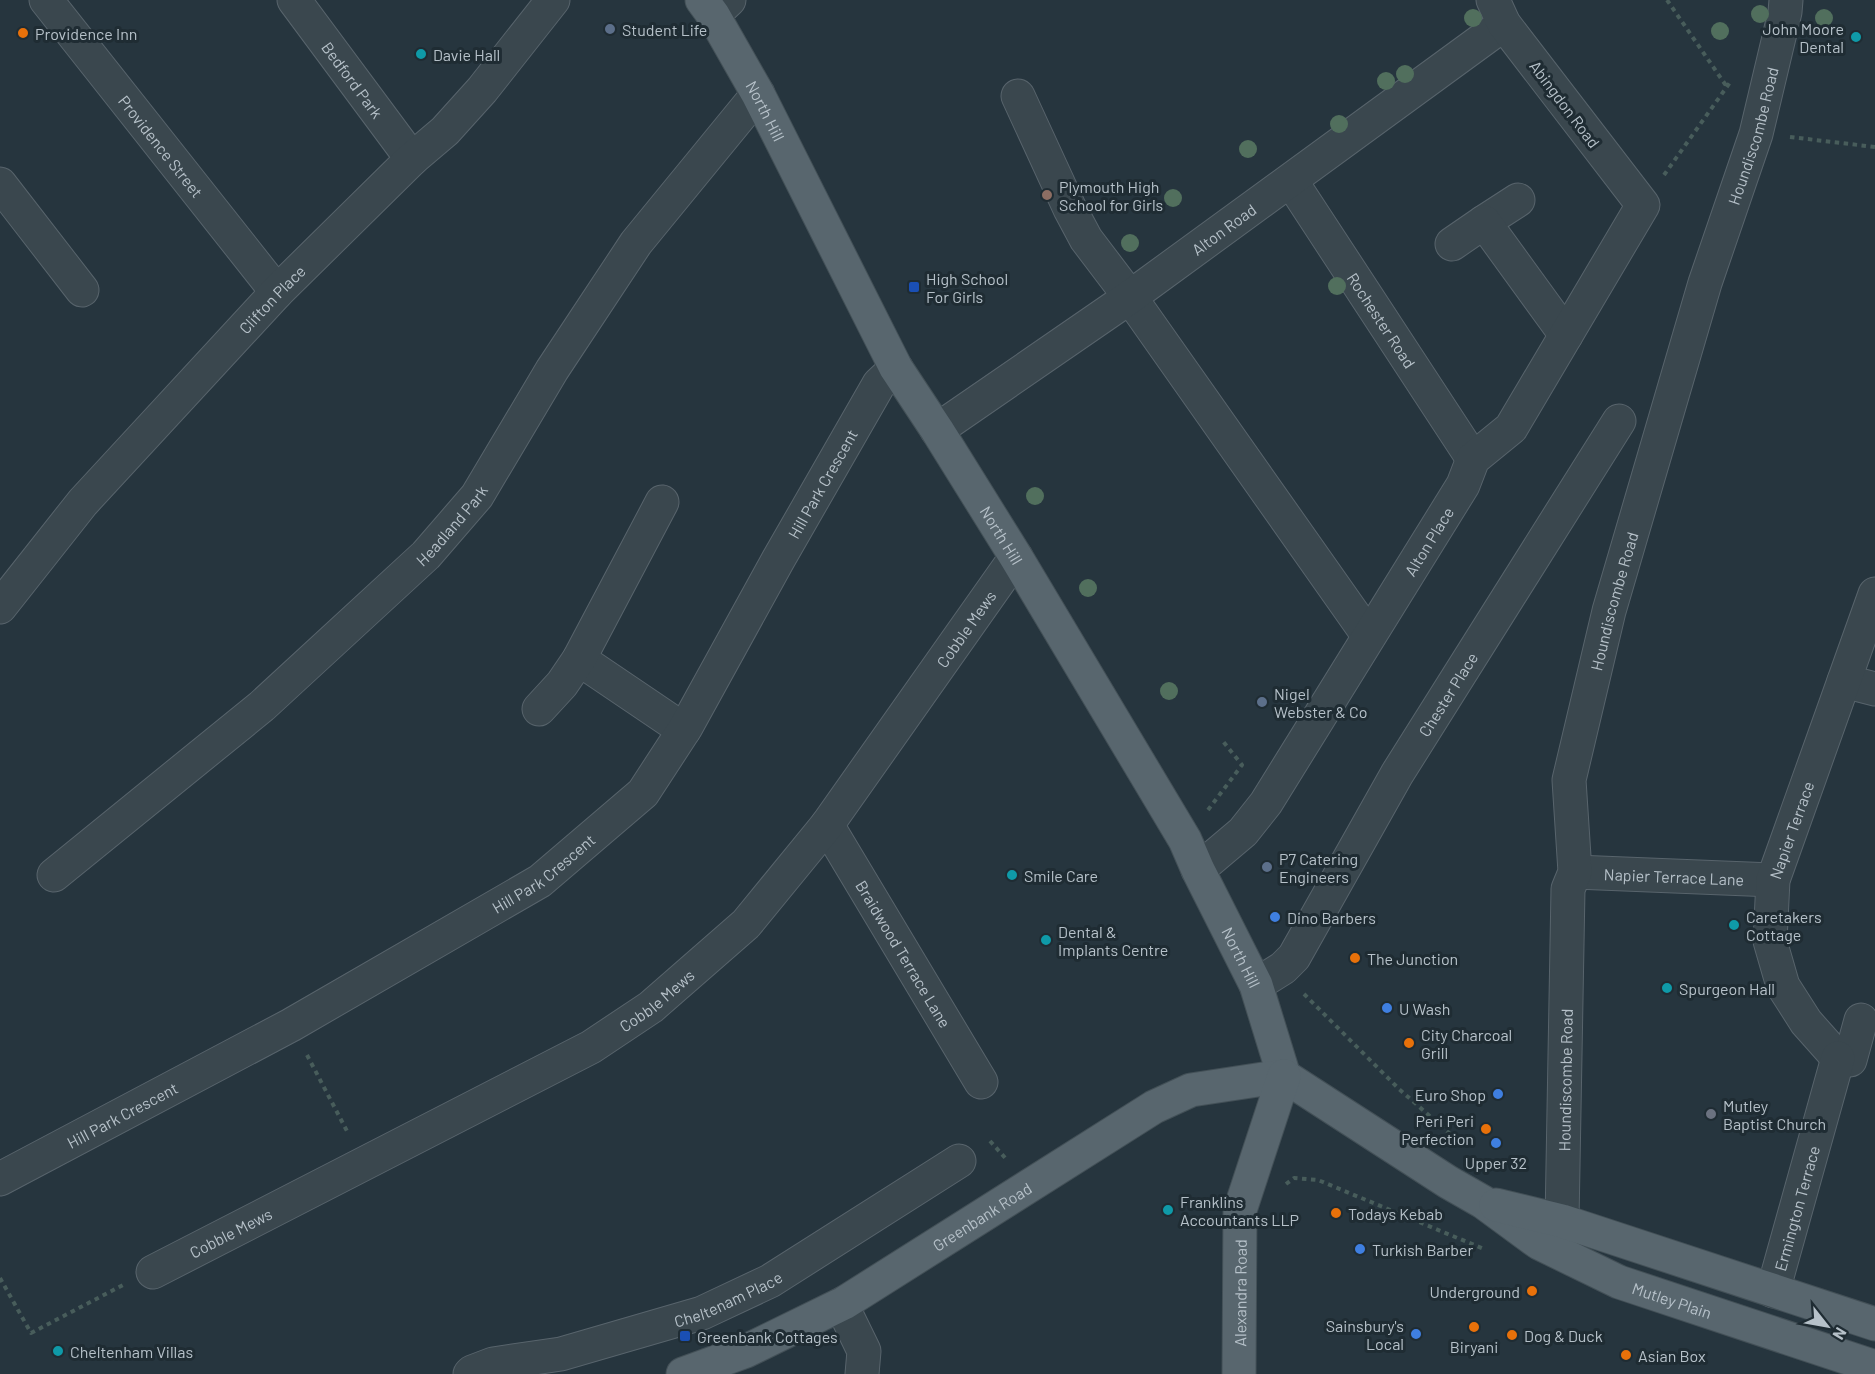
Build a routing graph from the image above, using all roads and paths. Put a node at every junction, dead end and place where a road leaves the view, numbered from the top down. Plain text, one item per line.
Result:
1 (46, 0) edge
2 (294, 0) edge
3 (553, 0) edge
4 (1667, 0) edge
5 (1786, 0) edge
6 (714, 5) edge
7 (1498, 12) edge
8 (1734, 78) dead end
9 (1727, 87) junction
10 (758, 94) junction
11 (1018, 96) dead end
12 (1756, 134) junction
13 (1875, 147) edge
14 (412, 159) junction
15 (1291, 181) junction
16 (0, 184) edge
17 (1518, 200) dead end
18 (1643, 205) junction
19 (1484, 222) junction
20 (1452, 244) dead end
21 (82, 290) dead end
22 (277, 292) junction
23 (1130, 297) junction
24 (1566, 335) junction
25 (896, 368) junction
26 (1619, 421) dead end
27 (937, 430) junction
28 (1473, 459) junction
29 (662, 502) dead end
30 (1016, 557) junction
31 (1875, 594) edge
32 (0, 607) edge
33 (1368, 635) junction
34 (579, 659) junction
35 (1844, 681) junction
36 (1875, 689) edge
37 (539, 710) dead end
38 (684, 730) junction
39 (1221, 739) dead end
40 (827, 825) junction
41 (1185, 840) junction
42 (1198, 870) junction
43 (1575, 872) junction
44 (54, 874) dead end
45 (1773, 880) junction
46 (1269, 976) junction
47 (1868, 1022) edge
48 (291, 1025) junction
49 (1857, 1062) edge
50 (1284, 1076) junction
51 (981, 1082) dead end
52 (1471, 1152) dead end
53 (959, 1161) dead end
54 (364, 1163) junction
55 (0, 1179) edge
56 (1280, 1190) dead end
57 (1483, 1202) junction
58 (1562, 1221) junction
59 (1490, 1252) dead end
60 (153, 1272) joint
61 (0, 1278) edge
62 (1773, 1291) junction
63 (844, 1303) junction
64 (1875, 1324) edge
65 (1875, 1367) edge
66 (470, 1374) edge
67 (683, 1374) edge
68 (862, 1374) edge
69 (1239, 1374) edge

1 - 22 street, Providence Street
2 - 14 street, Bedford Park
3 - 14 street, Clifton Place
4 - 9 path
5 - 12 street, Houndiscombe Road
6 - 10 main road, North Hill
7 - 15 street, Alton Road
7 - 18 street, Abingdon Road
8 - 9 path
9 - 18 path
10 - 25 main road, North Hill
10 - 44 street, Headland Park
11 - 23 street
12 - 13 path
12 - 43 street, Houndiscombe Road
14 - 22 street, Clifton Place
15 - 23 street, Alton Road
15 - 28 street, Rochester Road
16 - 21 street
17 - 19 street
18 - 24 street, Alton Place
19 - 20 street
19 - 24 street
22 - 32 street, Clifton Place
23 - 27 street, Alton Road
23 - 33 street
24 - 28 street, Alton Place
25 - 27 main road, North Hill
25 - 38 street, Hill Park Crescent
26 - 46 street, Chester Place
27 - 30 main road, North Hill
28 - 33 street, Alton Place
29 - 34 street
30 - 40 street, Cobble Mews
30 - 41 main road, North Hill
31 - 35 street, Napier Terrace
33 - 42 street, Alton Place
34 - 37 street
34 - 38 street
35 - 36 street
35 - 45 street, Napier Terrace
38 - 48 street, Hill Park Crescent
39 - 41 path
40 - 51 street, Braidwood Terrace Lane
40 - 54 street, Cobble Mews
41 - 42 main road, North Hill
42 - 46 main road, North Hill
43 - 45 street, Napier Terrace Lane
43 - 58 street, Houndiscombe Road
45 - 49 street, Napier Terrace
46 - 50 main road, North Hill
46 - 52 path
47 - 49 street, Ermington Terrace
48 - 54 path
48 - 55 street, Hill Park Crescent
49 - 62 street, Ermington Terrace
50 - 57 main road, Mutley Plain
50 - 63 main road, Greenbank Road
50 - 69 main road, Alexandra Road
53 - 66 street, Cheltenam Place
54 - 60 street, Cobble Mews
56 - 59 path
57 - 58 main road, Mutley Plain
57 - 65 main road, Mutley Plain
58 - 62 main road, Mutley Plain
60 - 61 path
62 - 64 main road, Mutley Plain
63 - 67 main road, Greenbank Road
63 - 68 street

